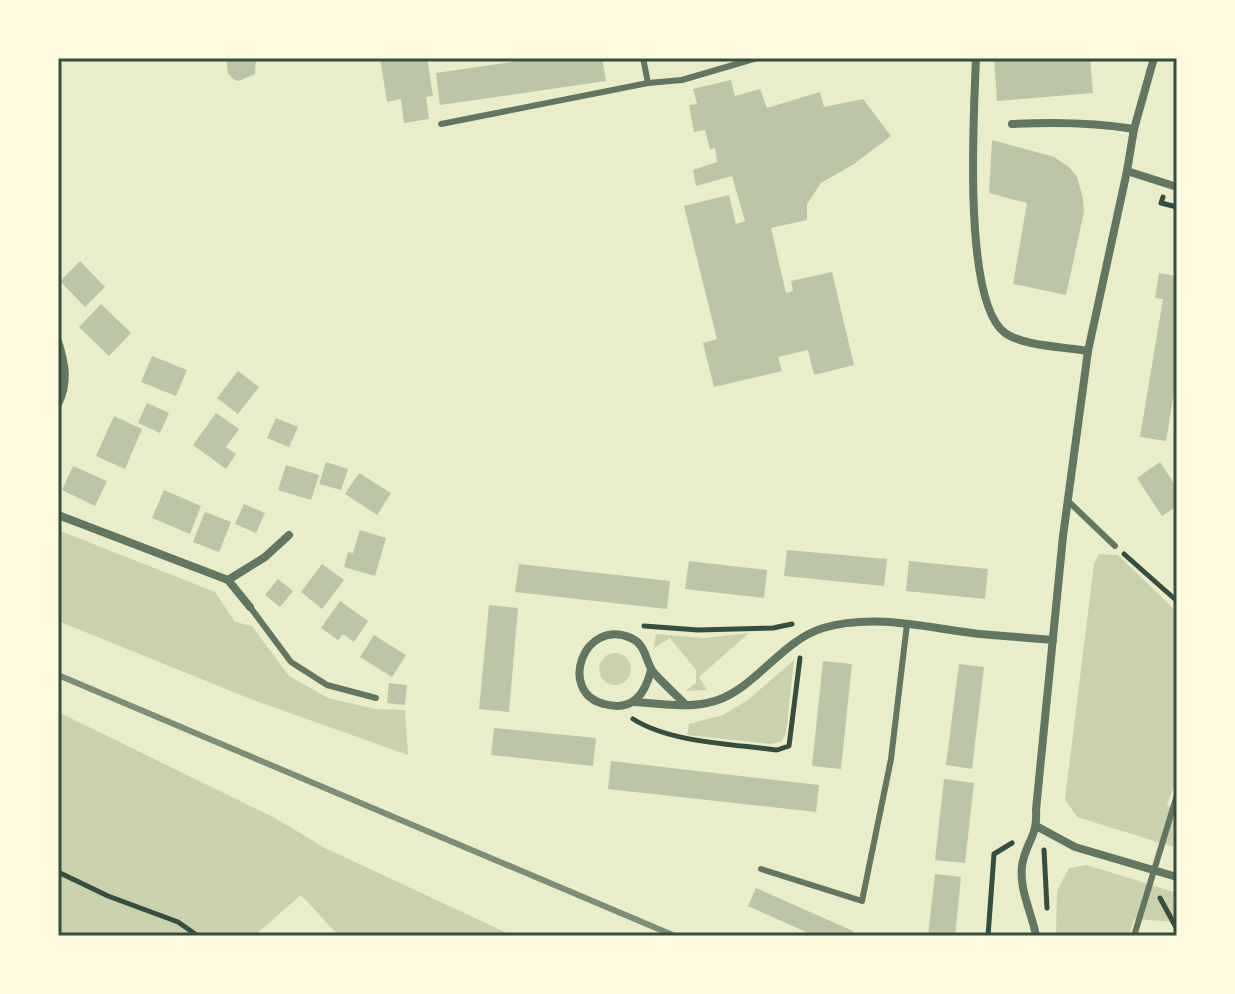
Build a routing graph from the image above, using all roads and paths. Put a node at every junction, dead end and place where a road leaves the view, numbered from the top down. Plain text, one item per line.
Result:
1 (643, 58) edge
2 (757, 58) edge
3 (976, 58) edge
4 (1154, 58) edge
5 (648, 83) junction
6 (441, 124) dead end
7 (1012, 124) dead end
8 (1134, 129) junction
9 (1127, 171) junction
10 (1177, 187) edge
11 (58, 341) edge
12 (1088, 351) junction
13 (58, 404) edge
14 (1069, 502) junction
15 (58, 515) edge
16 (289, 535) dead end
17 (1115, 546) joint
18 (228, 580) junction
19 (1177, 601) edge
20 (250, 607) joint
21 (907, 624) junction
22 (820, 629) junction
23 (632, 638) junction
24 (802, 638) junction
25 (1053, 640) junction
26 (651, 670) junction
27 (376, 698) dead end
28 (634, 702) junction
29 (685, 704) junction
30 (615, 707) junction
31 (1177, 795) edge
32 (1038, 827) junction
33 (761, 869) dead end
34 (58, 872) edge
35 (1152, 875) junction
36 (1177, 877) edge
37 (1047, 911) dead end
38 (1177, 929) edge
39 (198, 936) edge
40 (988, 936) edge
41 (1036, 936) edge
42 (1134, 936) edge

1 - 5 lane
2 - 5 lane
3 - 12 street
4 - 8 street
5 - 6 lane
7 - 8 street
8 - 9 street
9 - 10 street
9 - 12 street
11 - 13 street
12 - 14 street
14 - 17 lane
14 - 25 street
15 - 18 street
16 - 18 street
17 - 19 path
18 - 20 street
20 - 27 lane
21 - 22 street
21 - 25 street
21 - 33 lane
22 - 23 path
22 - 24 street
23 - 26 street
23 - 30 street
24 - 29 street
24 - 30 path
25 - 32 street
26 - 28 street
26 - 29 street
28 - 29 street
28 - 30 street
31 - 35 lane
32 - 35 street
32 - 37 path
32 - 40 path
32 - 41 street
34 - 39 path
35 - 36 street
35 - 38 path
35 - 42 lane

